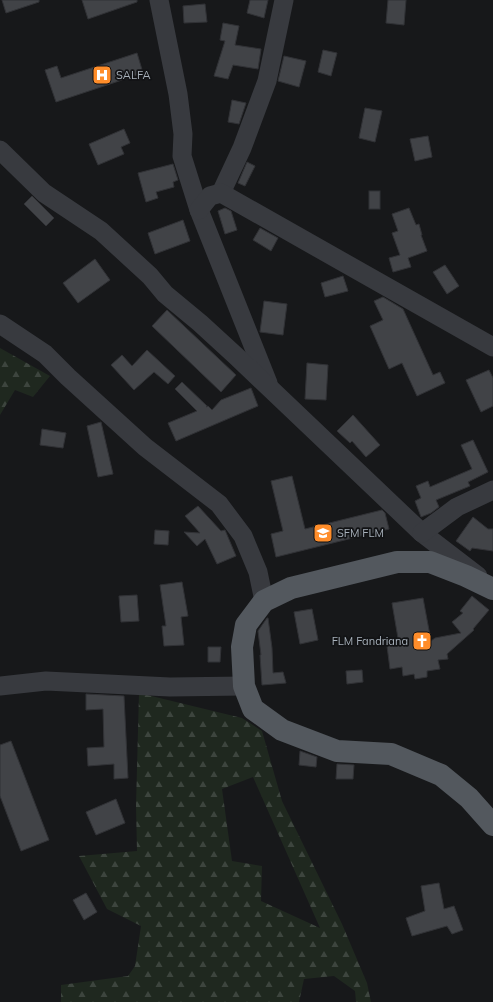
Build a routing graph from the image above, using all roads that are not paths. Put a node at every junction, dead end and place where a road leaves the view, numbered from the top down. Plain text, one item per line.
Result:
1 (160, 0) edge
2 (284, 0) edge
3 (0, 150) edge
4 (221, 193) junction
5 (199, 210) junction
6 (0, 324) edge
7 (493, 347) edge
8 (271, 390) junction
9 (493, 490) edge
10 (422, 533) junction
11 (493, 589) edge
12 (264, 601) junction
13 (0, 686) edge
14 (244, 686) junction
15 (493, 825) edge

1 - 5 street
2 - 4 street
3 - 8 street
4 - 5 street
4 - 7 street
5 - 8 street
6 - 12 street
8 - 10 street
9 - 10 street
10 - 11 street
11 - 12 main road
12 - 14 main road
13 - 14 street
14 - 15 main road

